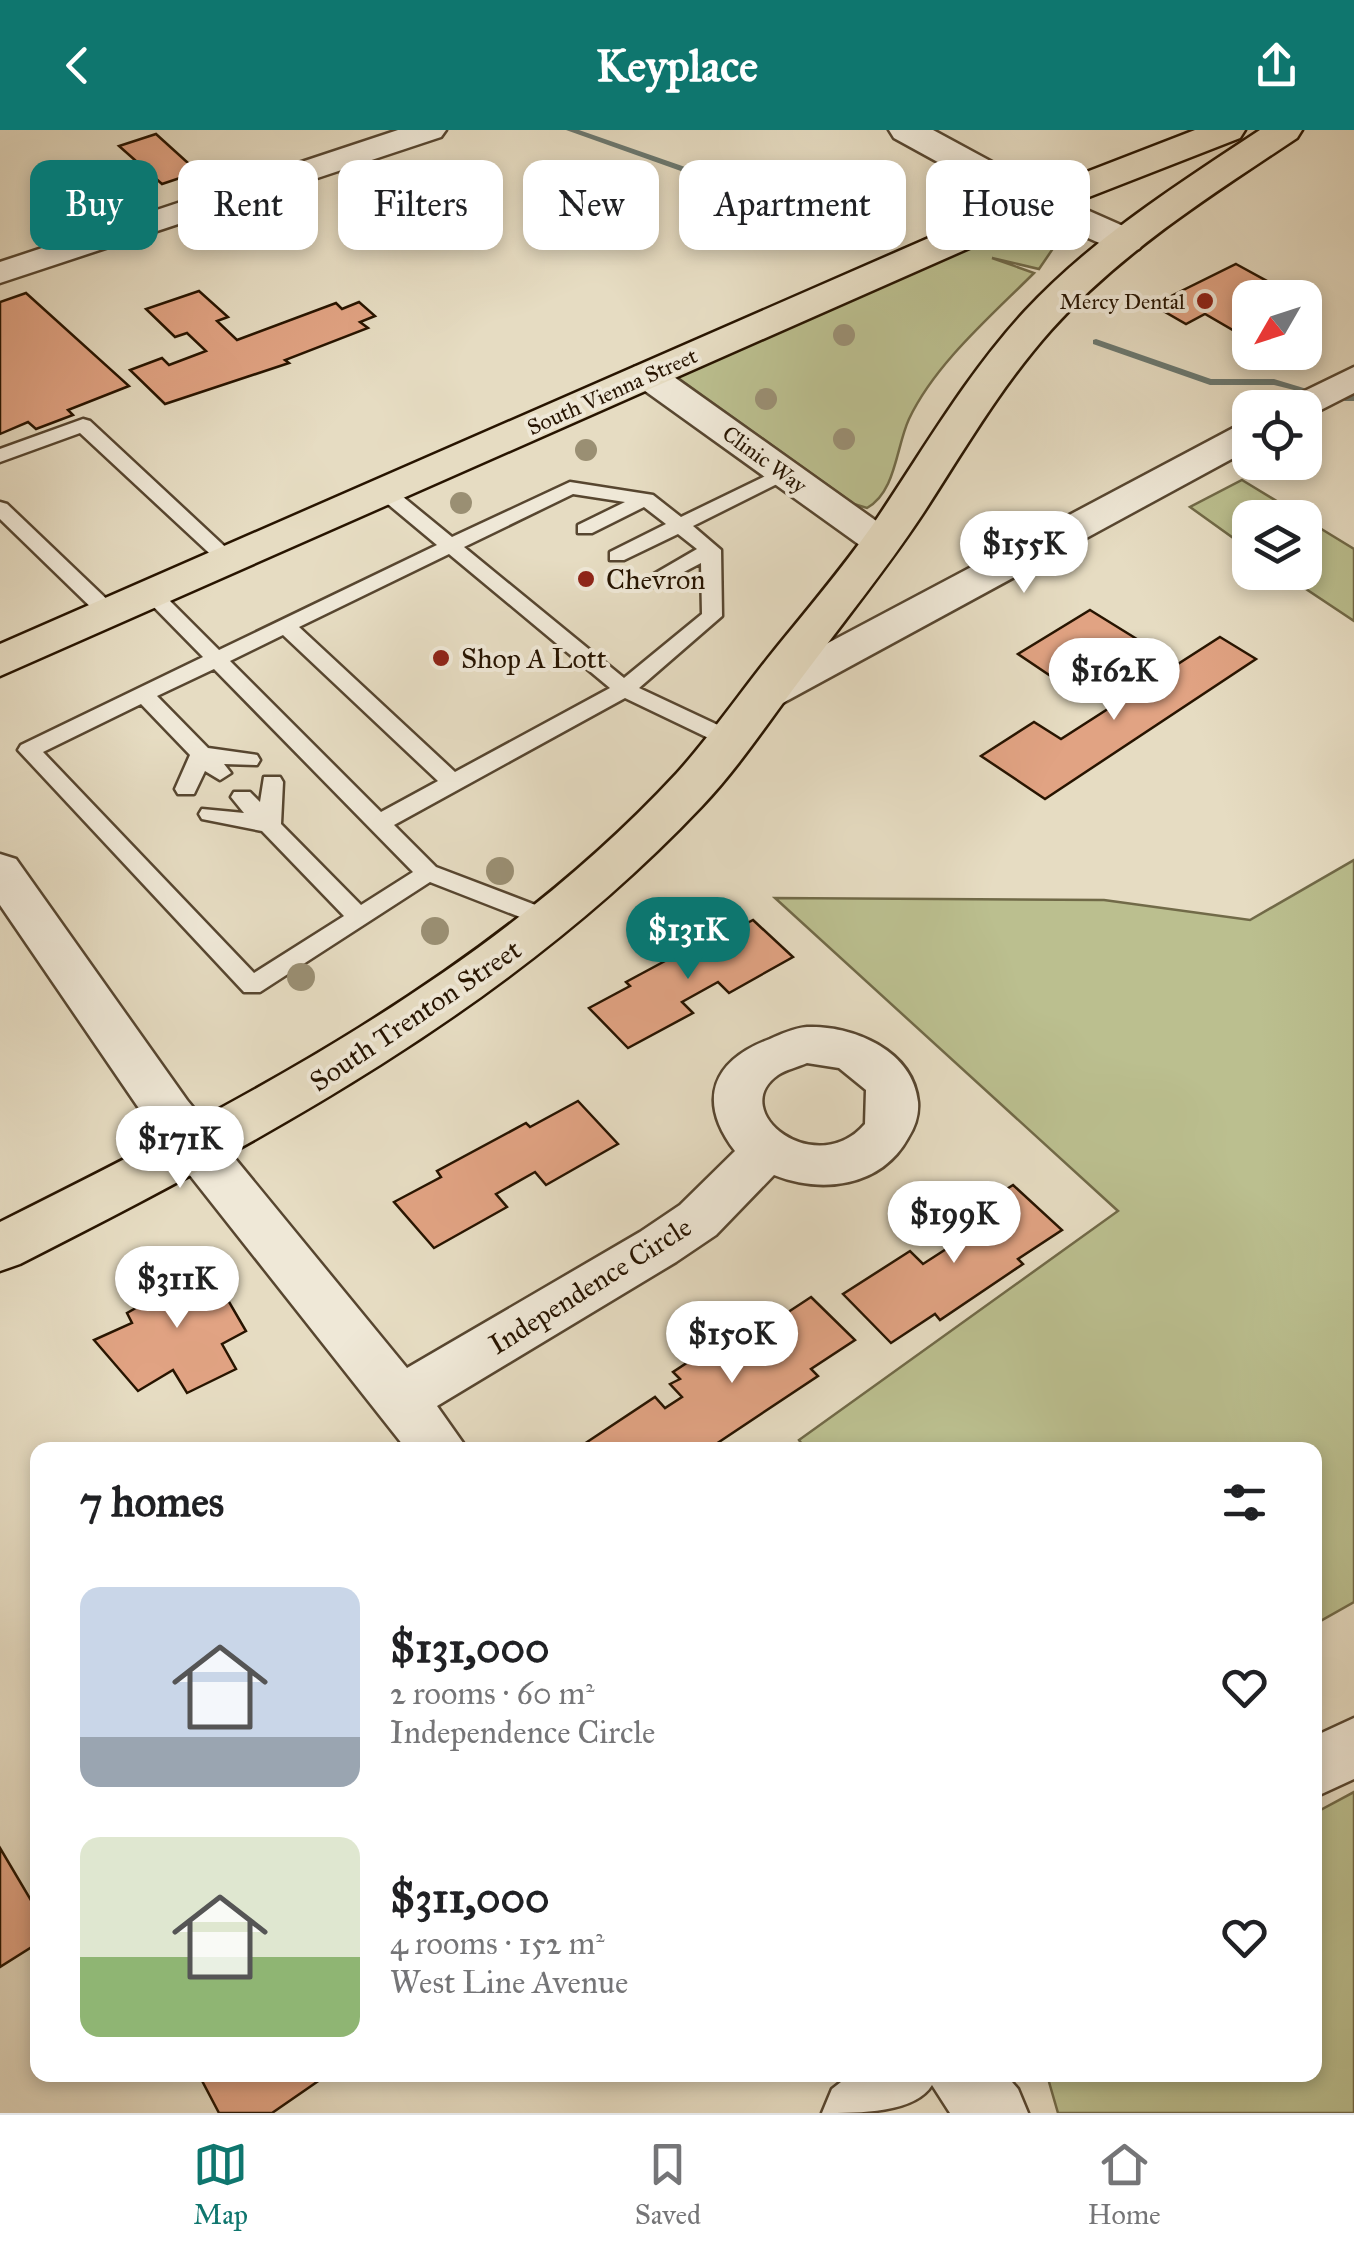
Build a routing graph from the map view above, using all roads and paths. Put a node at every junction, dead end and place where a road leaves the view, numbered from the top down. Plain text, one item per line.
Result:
1 (316, 130) edge
2 (430, 130) edge
3 (907, 130) edge
4 (1227, 130) edge
5 (1284, 130) edge
6 (357, 154) junction
7 (962, 160) edge
8 (1090, 183) edge
9 (1090, 225) edge
10 (1126, 241) junction
11 (931, 250) edge
12 (0, 273) edge
13 (648, 375) junction
14 (1354, 378) edge
15 (1322, 396) edge
16 (1232, 444) edge
17 (0, 456) edge
18 (784, 473) junction
19 (384, 491) junction
20 (646, 498) junction
21 (0, 508) edge
22 (681, 525) junction
23 (585, 529) dead end
24 (882, 543) junction
25 (451, 545) junction
26 (711, 550) junction
27 (617, 556) dead end
28 (228, 560) junction
29 (508, 567) dead end
30 (486, 577) junction
31 (652, 581) dead end
32 (542, 592) dead end
33 (152, 594) junction
34 (520, 602) junction
35 (108, 613) junction
36 (574, 620) dead end
37 (285, 626) junction
38 (554, 631) junction
39 (213, 660) junction
40 (0, 661) edge
41 (624, 690) junction
42 (144, 694) junction
43 (764, 695) junction
44 (729, 739) junction
45 (201, 754) junction
46 (249, 760) dead end
47 (220, 774) dead end
48 (272, 782) dead end
49 (453, 783) junction
50 (186, 789) dead end
51 (242, 797) dead end
52 (210, 814) dead end
53 (378, 824) junction
54 (270, 825) junction
55 (0, 870) edge
56 (428, 873) junction
57 (360, 918) junction
58 (551, 920) junction
59 (197, 1149) junction
60 (766, 1151) dead end
61 (0, 1248) edge
62 (398, 1400) junction
63 (433, 1442) edge
64 (1354, 1747) edge
65 (1322, 1764) edge
66 (894, 2082) edge
67 (968, 2082) edge
68 (856, 2113) edge
69 (994, 2113) edge

1 - 6 street
2 - 6 street
3 - 7 street
4 - 8 highway, South Vienna Street
5 - 10 highway, South Trenton Street
6 - 12 street
9 - 10 street
10 - 24 highway, South Trenton Street
11 - 13 highway, South Vienna Street
13 - 18 street, Clinic Way
13 - 19 highway, South Vienna Street
14 - 15 street
16 - 43 street, South Trenton Street
17 - 28 lane
18 - 22 lane
18 - 24 street, Clinic Way
19 - 25 lane
19 - 28 highway, South Vienna Street
20 - 22 lane
20 - 23 lane
20 - 25 lane
21 - 35 lane
22 - 26 lane
22 - 27 lane
24 - 43 highway, South Trenton Street
25 - 30 lane
25 - 37 lane
26 - 31 lane
26 - 41 lane
28 - 33 highway, South Vienna Street
29 - 30 lane
30 - 34 lane
32 - 34 lane
33 - 35 highway, South Vienna Street
33 - 39 lane
34 - 38 lane
35 - 40 highway, South Vienna Street
36 - 38 lane
37 - 39 lane
37 - 49 lane
38 - 41 lane
39 - 42 lane
39 - 53 lane
41 - 44 lane
41 - 49 lane
42 - 45 lane
42 - 57 lane
43 - 44 highway, South Trenton Street
44 - 58 highway, South Trenton Street
45 - 46 lane
45 - 47 lane
45 - 50 lane
48 - 54 lane
49 - 53 lane
51 - 54 lane
52 - 54 lane
53 - 56 lane
54 - 57 lane
55 - 59 street
56 - 57 lane
56 - 58 lane
58 - 59 highway, South Trenton Street
59 - 61 highway, South Trenton Street
59 - 62 street
60 - 62 street, Independence Circle
62 - 63 street
64 - 65 street
66 - 68 street
67 - 69 street

